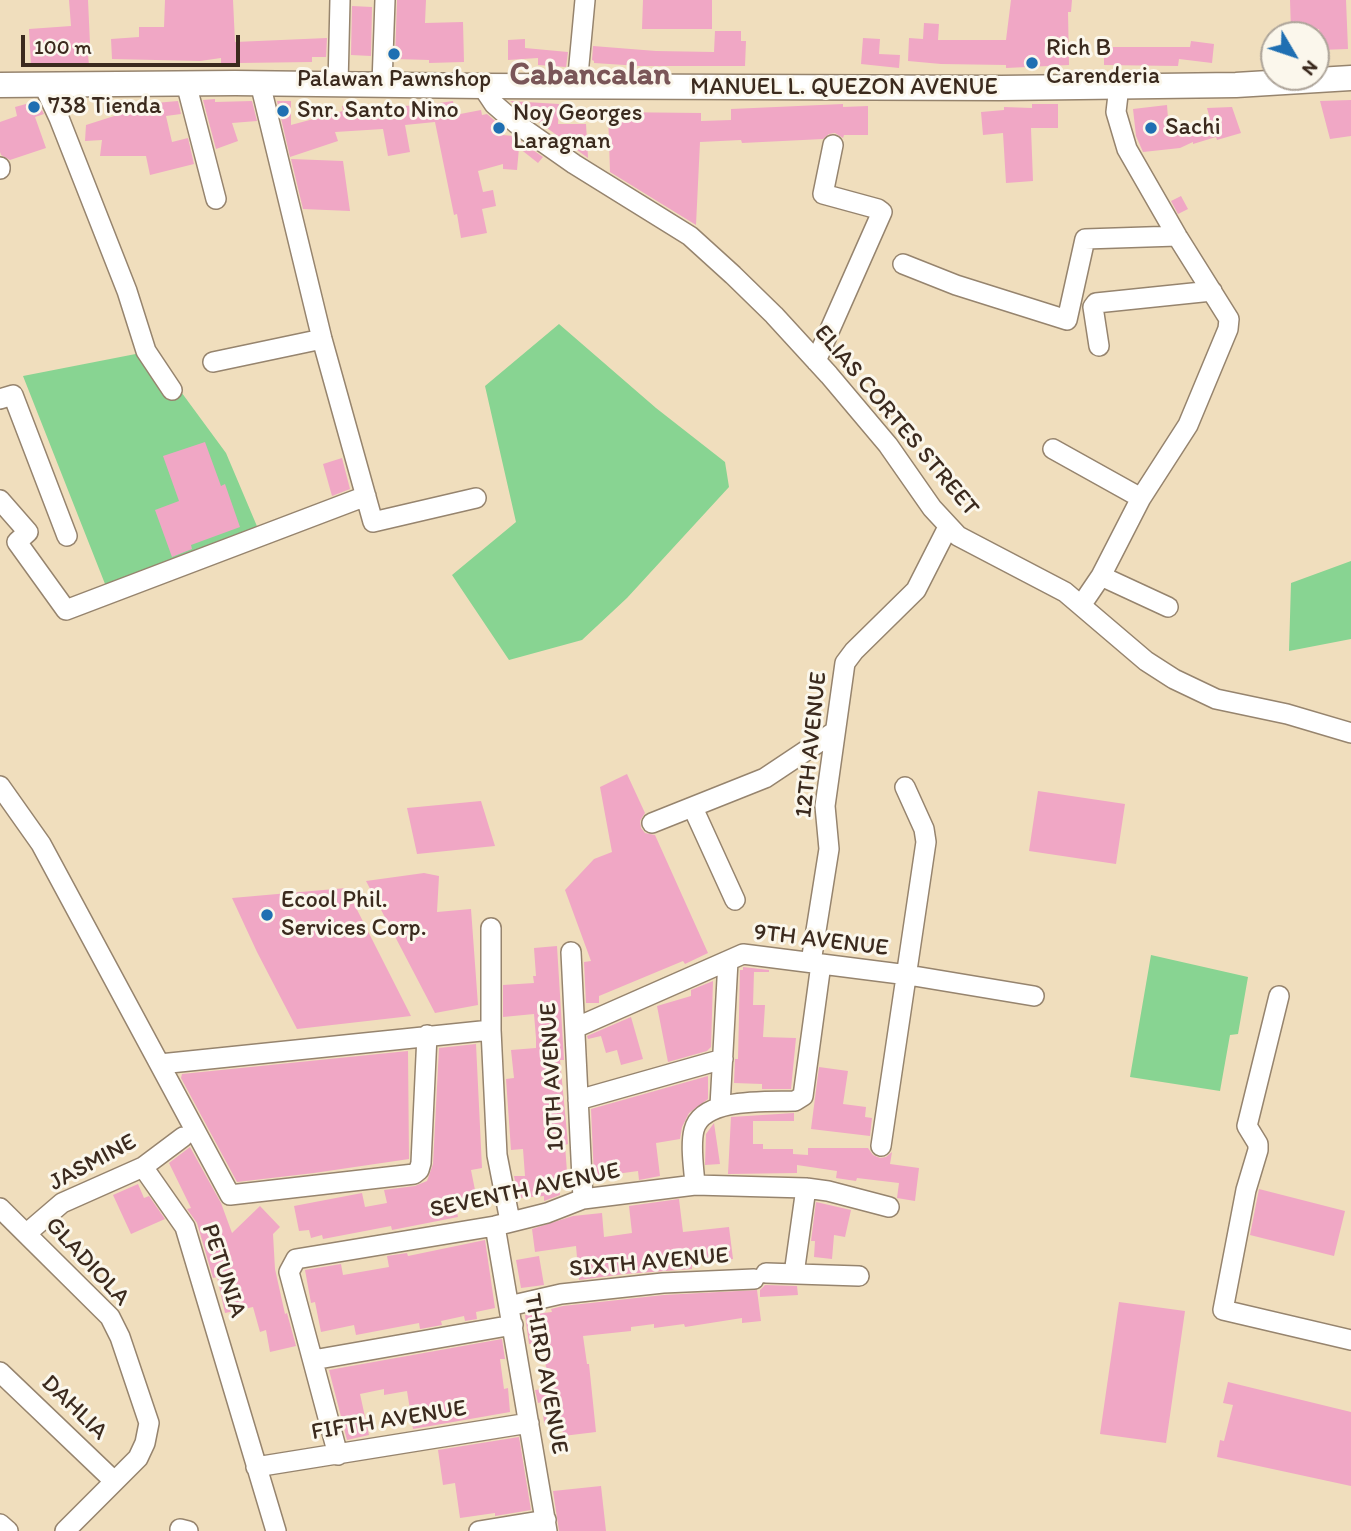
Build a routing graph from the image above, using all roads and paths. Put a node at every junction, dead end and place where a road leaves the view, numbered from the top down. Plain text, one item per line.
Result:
1 (340, 0) edge
2 (385, 0) edge
3 (585, 0) edge
4 (1351, 78) edge
5 (186, 83) junction
6 (260, 83) junction
7 (43, 84) junction
8 (382, 84) junction
9 (0, 85) edge
10 (338, 85) junction
11 (482, 86) junction
12 (578, 86) junction
13 (1119, 86) junction
14 (833, 145) dead end
15 (216, 199) dead end
16 (1177, 236) junction
17 (903, 264) dead end
18 (1212, 291) junction
19 (322, 340) junction
20 (1099, 346) dead end
21 (816, 361) junction
22 (213, 362) dead end
23 (172, 390) dead end
24 (0, 399) edge
25 (1053, 449) dead end
26 (366, 496) junction
27 (477, 498) dead end
28 (1142, 498) junction
29 (0, 500) edge
30 (948, 527) junction
31 (67, 536) dead end
32 (1101, 576) junction
33 (1082, 604) junction
34 (1168, 607) dead end
35 (834, 732) junction
36 (1351, 733) edge
37 (0, 786) edge
38 (905, 787) dead end
39 (693, 808) junction
40 (652, 823) dead end
41 (734, 900) dead end
42 (491, 928) dead end
43 (570, 952) dead end
44 (729, 961) junction
45 (816, 963) junction
46 (908, 975) junction
47 (1034, 996) dead end
48 (1279, 996) dead end
49 (575, 1028) junction
50 (491, 1030) junction
51 (427, 1035) junction
52 (723, 1059) junction
53 (160, 1064) junction
54 (578, 1100) junction
55 (720, 1106) junction
56 (183, 1137) dead end
57 (881, 1146) dead end
58 (143, 1167) junction
59 (695, 1185) junction
60 (806, 1188) junction
61 (583, 1199) junction
62 (0, 1208) edge
63 (889, 1208) dead end
64 (503, 1223) junction
65 (27, 1233) junction
66 (794, 1274) junction
67 (859, 1276) dead end
68 (511, 1316) junction
69 (1351, 1340) edge
70 (313, 1360) junction
71 (0, 1372) edge
72 (529, 1423) junction
73 (338, 1455) junction
74 (256, 1467) junction
75 (113, 1480) junction
76 (0, 1524) edge
77 (547, 1526) edge
78 (8, 1531) edge
79 (65, 1531) edge
80 (276, 1531) edge
81 (479, 1531) edge

1 - 10 street
2 - 8 street
3 - 12 street
4 - 13 main road, MANUEL L. QUEZON AVENUE
5 - 6 main road, MANUEL L. QUEZON AVENUE
5 - 7 main road, MANUEL L. QUEZON AVENUE
5 - 15 street
6 - 10 main road, MANUEL L. QUEZON AVENUE
6 - 19 street
7 - 9 main road, MANUEL L. QUEZON AVENUE
7 - 23 street
8 - 10 main road, MANUEL L. QUEZON AVENUE
8 - 11 main road, MANUEL L. QUEZON AVENUE
11 - 12 main road, MANUEL L. QUEZON AVENUE
11 - 21 street, ELIAS CORTES STREET
12 - 13 main road, MANUEL L. QUEZON AVENUE
13 - 16 street
14 - 21 street
16 - 17 street
16 - 18 street
18 - 20 street
18 - 28 street
19 - 22 street
19 - 26 street
21 - 30 street, ELIAS CORTES STREET
24 - 31 street
25 - 28 street
26 - 27 street
26 - 29 street
28 - 32 street
30 - 33 street, ELIAS CORTES STREET
30 - 35 street, 12TH AVENUE
32 - 33 street
32 - 34 street
33 - 36 street, ELIAS CORTES STREET
35 - 39 street
35 - 45 street, 12TH AVENUE
37 - 53 street
38 - 46 street
39 - 40 street
39 - 41 street
42 - 50 street, THIRD AVENUE
43 - 49 street, 10TH AVENUE
44 - 45 street, 9TH AVENUE
44 - 49 street, 9TH AVENUE
44 - 52 street
45 - 46 street, 9TH AVENUE
45 - 55 street, 12TH AVENUE
46 - 47 street, 9TH AVENUE
46 - 57 street
48 - 69 street
49 - 54 street, 10TH AVENUE
50 - 51 street
50 - 64 street, THIRD AVENUE
51 - 53 street
51 - 53 street
52 - 54 street
52 - 55 street
54 - 61 street, 10TH AVENUE
55 - 59 street
56 - 58 street, JASMINE
58 - 65 street, JASMINE
58 - 74 street, PETUNIA
59 - 60 street, SEVENTH AVENUE
59 - 61 street, SEVENTH AVENUE
60 - 63 street, SEVENTH AVENUE
60 - 66 street
61 - 64 street, SEVENTH AVENUE
62 - 65 street, GLADIOLA
64 - 68 street, THIRD AVENUE
64 - 70 street, SEVENTH AVENUE
65 - 75 street, GLADIOLA
66 - 67 street, SIXTH AVENUE
66 - 68 street, SIXTH AVENUE
68 - 70 street, SIXTH AVENUE
68 - 72 street, THIRD AVENUE
70 - 73 street
71 - 75 street, DAHLIA
72 - 73 street, FIFTH AVENUE
72 - 77 street, THIRD AVENUE
73 - 74 street, FIFTH AVENUE
74 - 80 street, PETUNIA
75 - 79 street, GLADIOLA
76 - 78 street
77 - 81 street

